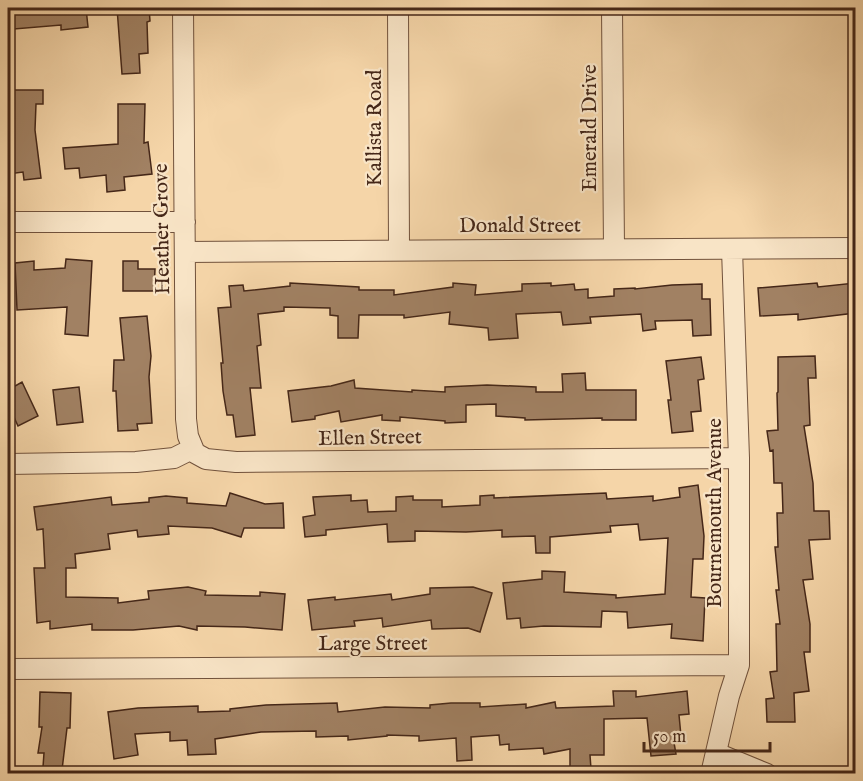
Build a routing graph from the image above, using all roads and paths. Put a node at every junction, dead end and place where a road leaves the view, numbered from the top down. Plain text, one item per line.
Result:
1 (183, 8) edge
2 (398, 8) edge
3 (612, 8) edge
4 (8, 222) edge
5 (185, 222) junction
6 (855, 248) edge
7 (399, 249) junction
8 (614, 249) junction
9 (732, 249) junction
10 (185, 252) junction
11 (192, 449) junction
12 (739, 458) junction
13 (8, 464) edge
14 (739, 664) junction
15 (8, 669) edge
16 (716, 753) junction
17 (711, 774) edge
18 (767, 774) edge

1 - 5 street, Heather Grove
2 - 7 street, Kallista Road
3 - 8 street, Emerald Drive
4 - 5 street
5 - 10 street, Heather Grove
6 - 9 street, Donald Street
7 - 8 street, Donald Street
7 - 10 street, Donald Street
8 - 9 street, Donald Street
9 - 12 street, Bournemouth Avenue
10 - 11 street, Heather Grove
11 - 12 street, Ellen Street
11 - 13 street
12 - 14 street, Bournemouth Avenue
14 - 15 street, Large Street
14 - 16 street, Bournemouth Avenue
16 - 17 street, Bournemouth Avenue
16 - 18 street

